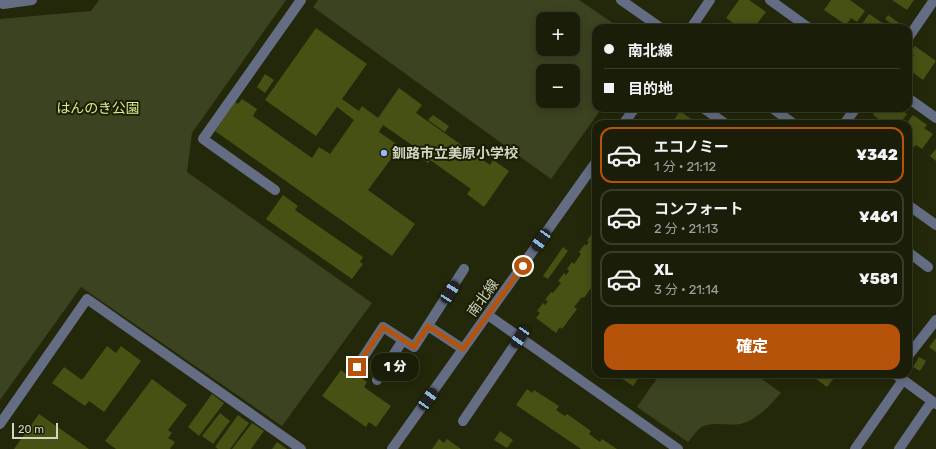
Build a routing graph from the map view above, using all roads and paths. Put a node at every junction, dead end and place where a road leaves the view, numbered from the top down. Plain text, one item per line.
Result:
1 (32, 0) edge
2 (301, 0) edge
3 (621, 0) edge
4 (710, 0) edge
5 (770, 0) edge
6 (934, 0) edge
7 (3, 4) dead end
8 (655, 24) edge
9 (694, 24) edge
10 (803, 24) edge
11 (912, 32) edge
12 (912, 101) edge
13 (709, 112) edge
14 (778, 112) edge
15 (936, 118) edge
16 (720, 120) edge
17 (788, 120) edge
18 (592, 170) edge
19 (275, 190) dead end
20 (912, 208) edge
21 (936, 225) edge
22 (912, 255) edge
23 (928, 267) dead end
24 (464, 269) dead end
25 (488, 315) junction
26 (936, 320) edge
27 (428, 326) junction
28 (520, 337) junction
29 (403, 340) junction
30 (463, 349) junction
31 (912, 351) edge
32 (357, 367) dead end
33 (898, 378) edge
34 (900, 378) edge
35 (377, 380) dead end
36 (934, 403) edge
37 (464, 421) dead end
38 (0, 424) edge
39 (666, 445) edge
40 (301, 449) edge
41 (392, 449) edge
42 (678, 449) edge
43 (855, 449) edge
44 (899, 449) edge

1 - 7 street
2 - 19 street
3 - 8 street
4 - 9 street
5 - 10 street
6 - 11 street
12 - 15 street
13 - 16 street
14 - 17 street
18 - 25 street, 南北線
20 - 21 street
22 - 23 street
24 - 27 street
25 - 28 street
25 - 30 street, 南北線
26 - 31 street
27 - 29 street
27 - 30 street
28 - 37 street
28 - 39 street
29 - 32 street
29 - 35 street
30 - 41 street, 南北線
33 - 43 street
34 - 36 street
36 - 44 street
38 - 40 street
39 - 42 street

